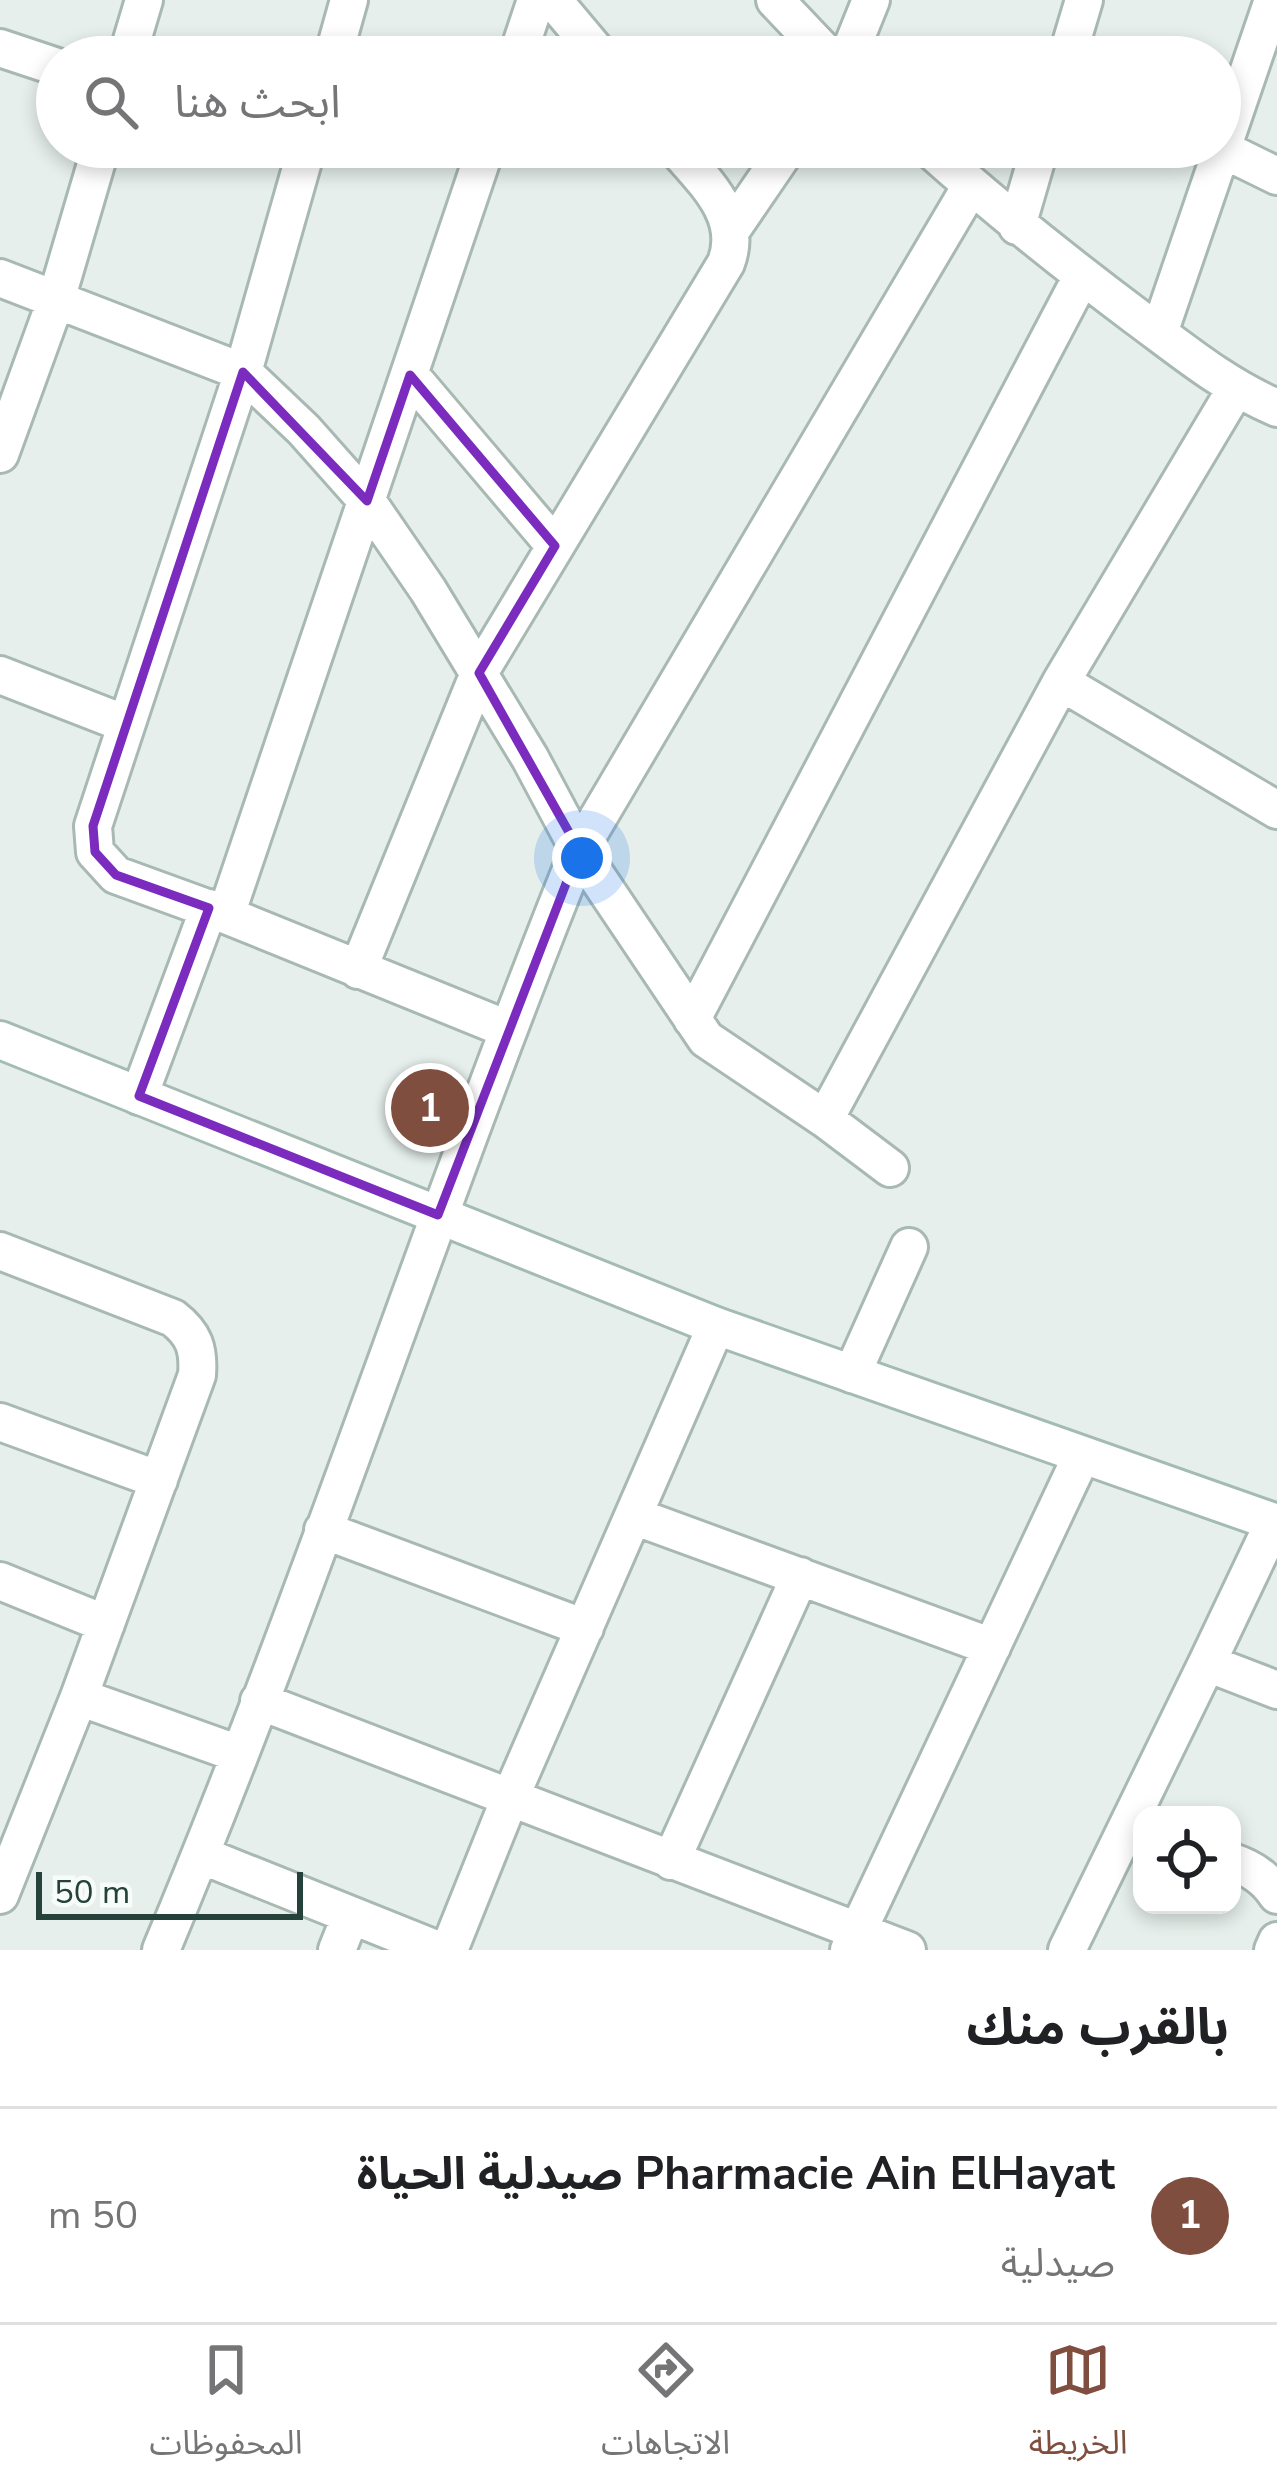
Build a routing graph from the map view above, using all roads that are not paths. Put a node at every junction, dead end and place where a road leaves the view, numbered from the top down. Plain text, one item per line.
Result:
1 (144, 0) edge
2 (349, 0) edge
3 (536, 0) edge
4 (553, 0) edge
5 (775, 0) edge
6 (871, 0) edge
7 (1084, 0) edge
8 (1273, 0) edge
9 (133, 36) edge
10 (339, 36) edge
11 (524, 36) edge
12 (583, 36) edge
13 (809, 36) edge
14 (856, 36) edge
15 (1073, 36) edge
16 (0, 48) edge
17 (36, 60) edge
18 (1241, 93) edge
19 (1241, 158) edge
20 (95, 168) edge
21 (301, 168) edge
22 (480, 168) edge
23 (693, 168) edge
24 (774, 168) edge
25 (951, 168) edge
26 (1034, 168) edge
27 (1215, 168) edge
28 (1277, 176) edge
29 (971, 186) junction
30 (1016, 226) junction
31 (732, 229) junction
32 (1082, 276) junction
33 (0, 278) edge
34 (56, 299) junction
35 (1159, 333) junction
36 (243, 372) junction
37 (410, 375) junction
38 (1235, 390) junction
39 (1277, 408) edge
40 (0, 454) edge
41 (368, 501) junction
42 (555, 546) junction
43 (479, 673) junction
44 (0, 675) edge
45 (1061, 682) junction
46 (126, 724) junction
47 (1277, 810) edge
48 (579, 850) junction
49 (218, 911) junction
50 (358, 970) junction
51 (692, 1019) junction
52 (507, 1029) junction
53 (0, 1040) edge
54 (139, 1096) junction
55 (825, 1118) junction
56 (890, 1168) dead end
57 (438, 1215) junction
58 (909, 1246) dead end
59 (0, 1251) edge
60 (716, 1326) junction
61 (852, 1374) junction
62 (0, 1422) edge
63 (1082, 1455) junction
64 (159, 1480) junction
65 (634, 1516) junction
66 (1275, 1523) edge
67 (323, 1530) junction
68 (800, 1576) junction
69 (0, 1581) edge
70 (106, 1624) junction
71 (585, 1628) junction
72 (992, 1647) junction
73 (1207, 1663) junction
74 (1277, 1690) edge
75 (79, 1697) junction
76 (259, 1701) junction
77 (238, 1754) junction
78 (510, 1798) junction
79 (1145, 1806) edge
80 (1133, 1832) edge
81 (201, 1855) junction
82 (671, 1861) junction
83 (1241, 1865) edge
84 (0, 1895) edge
85 (1277, 1895) edge
86 (351, 1915) junction
87 (854, 1941) edge
88 (1277, 1941) edge
89 (161, 1950) edge
90 (337, 1950) edge
91 (438, 1950) edge
92 (449, 1950) edge
93 (908, 1950) edge
94 (1067, 1950) edge
95 (1274, 1950) edge

1 - 9 street
2 - 10 street
3 - 11 street
4 - 12 street
5 - 13 street
6 - 14 street
7 - 15 street
8 - 18 street
16 - 17 street
19 - 28 street
20 - 34 street
21 - 36 street
22 - 37 street
23 - 31 street
24 - 31 street
25 - 29 street
26 - 30 street
27 - 35 street
29 - 30 street
29 - 48 street
30 - 32 street
31 - 42 street
32 - 35 street
32 - 51 street
33 - 34 street
34 - 36 street
34 - 40 street
35 - 38 street
36 - 41 street
36 - 46 street
37 - 41 street
37 - 42 street
38 - 39 street
38 - 45 street
41 - 43 street
41 - 49 street
42 - 43 street
43 - 48 street
43 - 50 street
44 - 46 street
45 - 47 street
45 - 55 street
46 - 49 street
48 - 51 street
48 - 52 street
49 - 50 street
49 - 54 street
50 - 52 street
51 - 55 street
52 - 57 street
53 - 54 street
54 - 57 street
55 - 56 street
57 - 60 street
57 - 67 street
58 - 61 street
59 - 64 street
60 - 61 street
60 - 65 street
61 - 63 street
62 - 64 street
63 - 66 street
63 - 72 street
64 - 70 street
65 - 68 street
65 - 71 street
66 - 73 street
67 - 71 street
67 - 76 street
68 - 72 street
68 - 82 street
69 - 70 street
70 - 75 street
71 - 78 street
72 - 87 street
73 - 74 street
73 - 79 street
75 - 77 street
75 - 84 street
76 - 77 street
76 - 78 street
77 - 81 street
78 - 82 street
78 - 92 street
80 - 94 street
81 - 86 street
81 - 89 street
82 - 87 street
83 - 85 street
86 - 90 street
86 - 91 street
87 - 93 street
88 - 95 street

